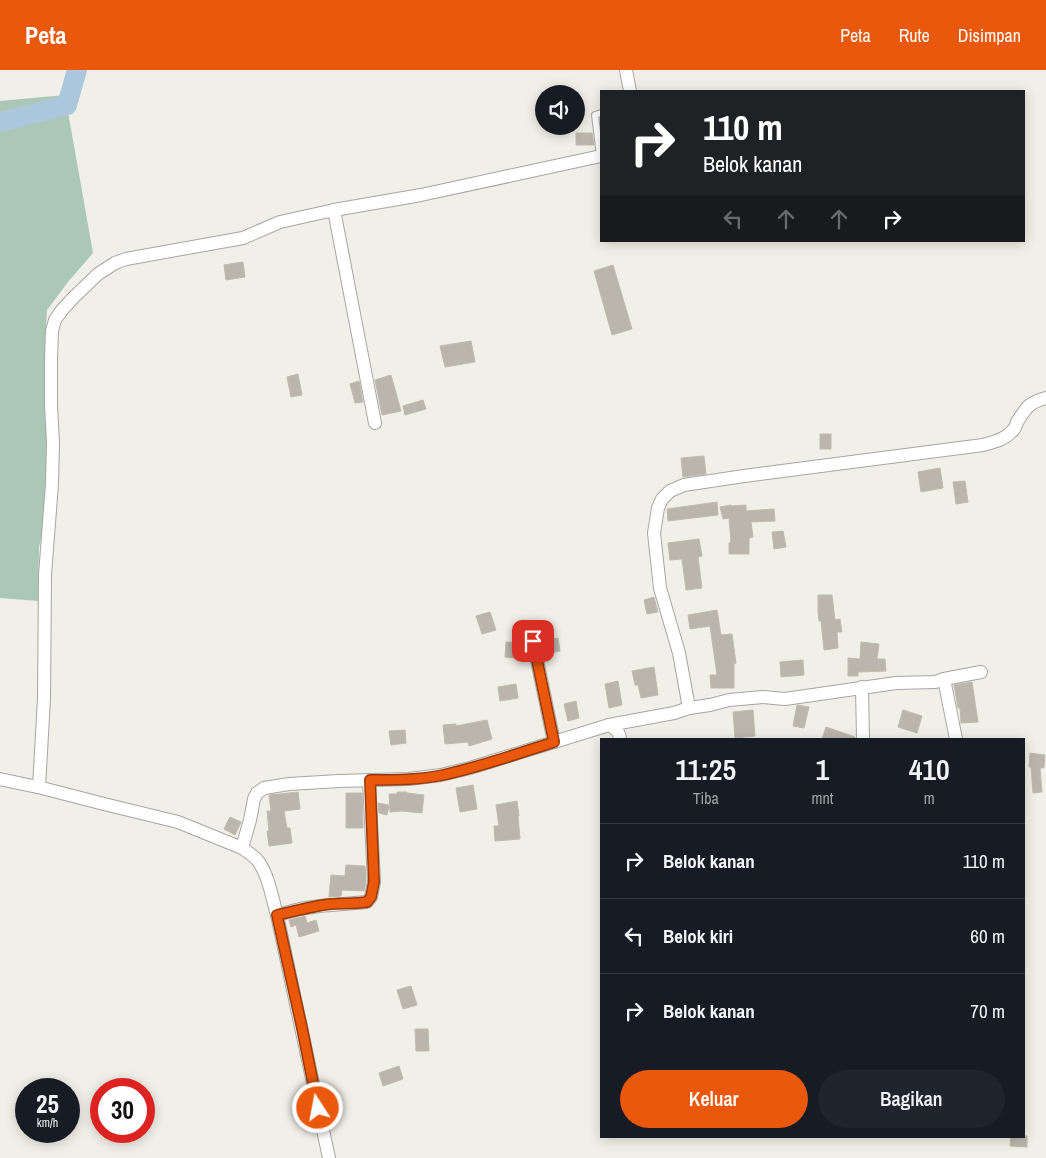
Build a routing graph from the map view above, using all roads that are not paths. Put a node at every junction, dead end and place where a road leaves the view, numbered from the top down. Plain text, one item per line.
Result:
1 (626, 70) edge
2 (630, 90) edge
3 (600, 113) edge
4 (600, 149) edge
5 (600, 156) edge
6 (334, 210) junction
7 (1046, 398) edge
8 (375, 423) dead end
9 (533, 641) dead end
10 (981, 672) dead end
11 (944, 679) junction
12 (862, 687) junction
13 (689, 708) junction
14 (609, 725) junction
15 (620, 738) edge
16 (863, 738) edge
17 (956, 738) edge
18 (554, 742) junction
19 (0, 779) edge
20 (370, 780) junction
21 (38, 787) junction
22 (242, 848) junction
23 (277, 915) junction
24 (329, 1158) edge

1 - 2 street
3 - 4 lane
5 - 6 street
6 - 8 street
6 - 21 street
7 - 13 street
9 - 18 street
10 - 11 street
11 - 12 street
11 - 17 street
12 - 13 street
12 - 16 street
13 - 14 street
14 - 15 street
14 - 18 street
18 - 20 street
19 - 21 street
20 - 22 street
20 - 23 street
21 - 22 street
22 - 23 street
23 - 24 street

